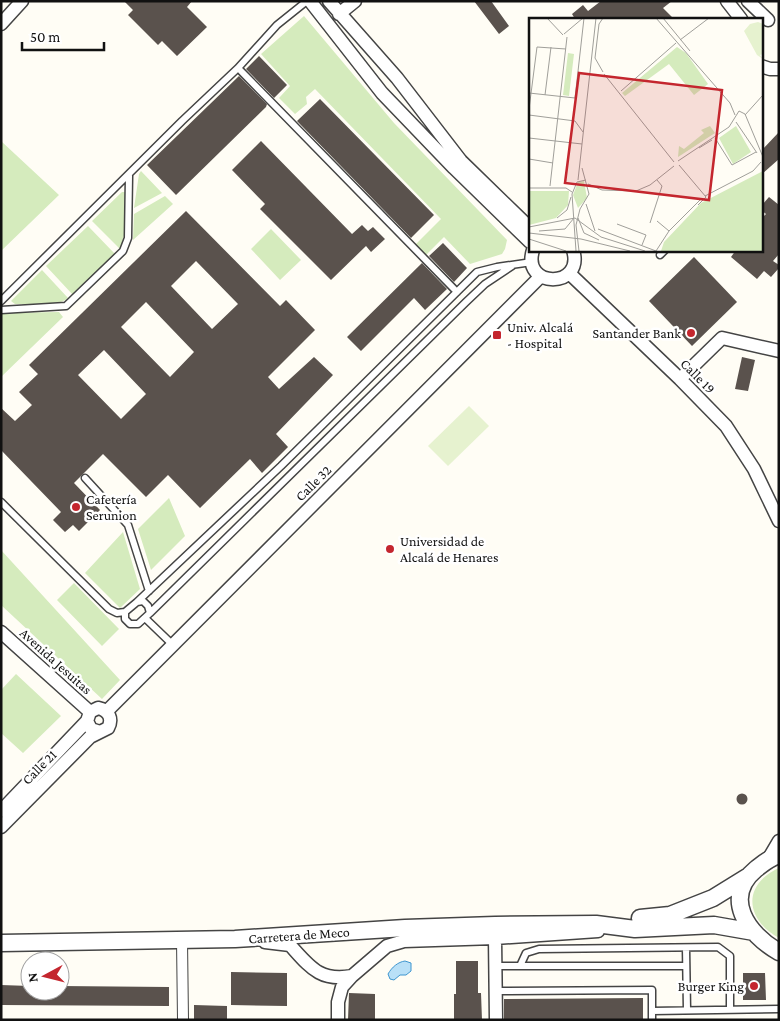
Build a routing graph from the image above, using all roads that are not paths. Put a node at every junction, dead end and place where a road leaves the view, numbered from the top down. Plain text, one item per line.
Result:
1 (22, 1) edge
2 (308, 1) edge
3 (329, 1) edge
4 (355, 1) edge
5 (727, 1) edge
6 (748, 1) edge
7 (339, 14) junction
8 (741, 18) edge
9 (770, 21) edge
10 (1, 24) edge
11 (238, 68) junction
12 (129, 176) junction
13 (529, 227) edge
14 (529, 241) edge
15 (574, 251) edge
16 (532, 256) edge
17 (513, 266) junction
18 (569, 273) junction
19 (541, 276) junction
20 (457, 292) junction
21 (1, 301) edge
22 (1, 310) edge
23 (779, 350) edge
24 (680, 379) junction
25 (86, 478) dead end
26 (1, 502) edge
27 (779, 521) edge
28 (148, 591) junction
29 (137, 602) junction
30 (125, 612) junction
31 (147, 615) junction
32 (1, 632) edge
33 (172, 645) junction
34 (107, 712) junction
35 (89, 717) junction
36 (100, 732) junction
37 (1, 811) edge
38 (1, 827) edge
39 (779, 841) edge
40 (774, 857) edge
41 (747, 877) junction
42 (596, 924) junction
43 (635, 929) junction
44 (754, 932) junction
45 (495, 938) junction
46 (235, 939) junction
47 (182, 940) junction
48 (1, 943) edge
49 (686, 948) junction
50 (778, 952) edge
51 (496, 966) junction
52 (520, 966) junction
53 (686, 966) junction
54 (322, 975) junction
55 (352, 976) junction
56 (496, 991) junction
57 (338, 1002) junction
58 (730, 1009) junction
59 (779, 1009) edge
60 (686, 1010) junction
61 (652, 1011) junction
62 (183, 1020) edge
63 (338, 1020) edge
64 (496, 1020) edge
65 (652, 1020) edge

1 - 10 street
2 - 11 lane
2 - 14 street
3 - 7 street
4 - 7 street
5 - 8 street
6 - 9 street
7 - 13 street
11 - 12 lane
11 - 20 lane
12 - 21 lane
12 - 22 lane
15 - 18 street
16 - 17 lane
16 - 19 street
17 - 20 lane
17 - 31 lane
18 - 19 street
18 - 24 street, Calle 19
19 - 33 street, Calle 32
20 - 28 lane
23 - 24 street
24 - 27 street, Calle 19
25 - 28 lane
26 - 30 lane
28 - 29 lane
29 - 30 lane
29 - 31 lane
30 - 31 lane
31 - 33 lane
32 - 35 street, Avenida Jesuitas
33 - 34 street, Calle 32
34 - 35 street
34 - 36 street
35 - 36 street
35 - 37 street, Calle 21
36 - 38 street, Calle 21
39 - 40 street
40 - 41 street, Carretera de Meco
41 - 42 street, Carretera de Meco
41 - 44 street
42 - 43 street, Carretera de Meco
42 - 46 street, Carretera de Meco
43 - 44 street, Carretera de Meco
43 - 45 street
44 - 50 street
45 - 51 street
45 - 55 street
46 - 47 street, Carretera de Meco
46 - 54 street
47 - 48 street, Carretera de Meco
47 - 62 street
49 - 52 lane
49 - 53 lane
49 - 58 lane
51 - 52 lane
51 - 56 street
52 - 53 lane
53 - 60 lane
54 - 55 street
54 - 57 street
55 - 57 street
56 - 61 lane
56 - 64 street
57 - 63 street
58 - 59 lane
58 - 60 lane
60 - 61 lane
61 - 65 lane

